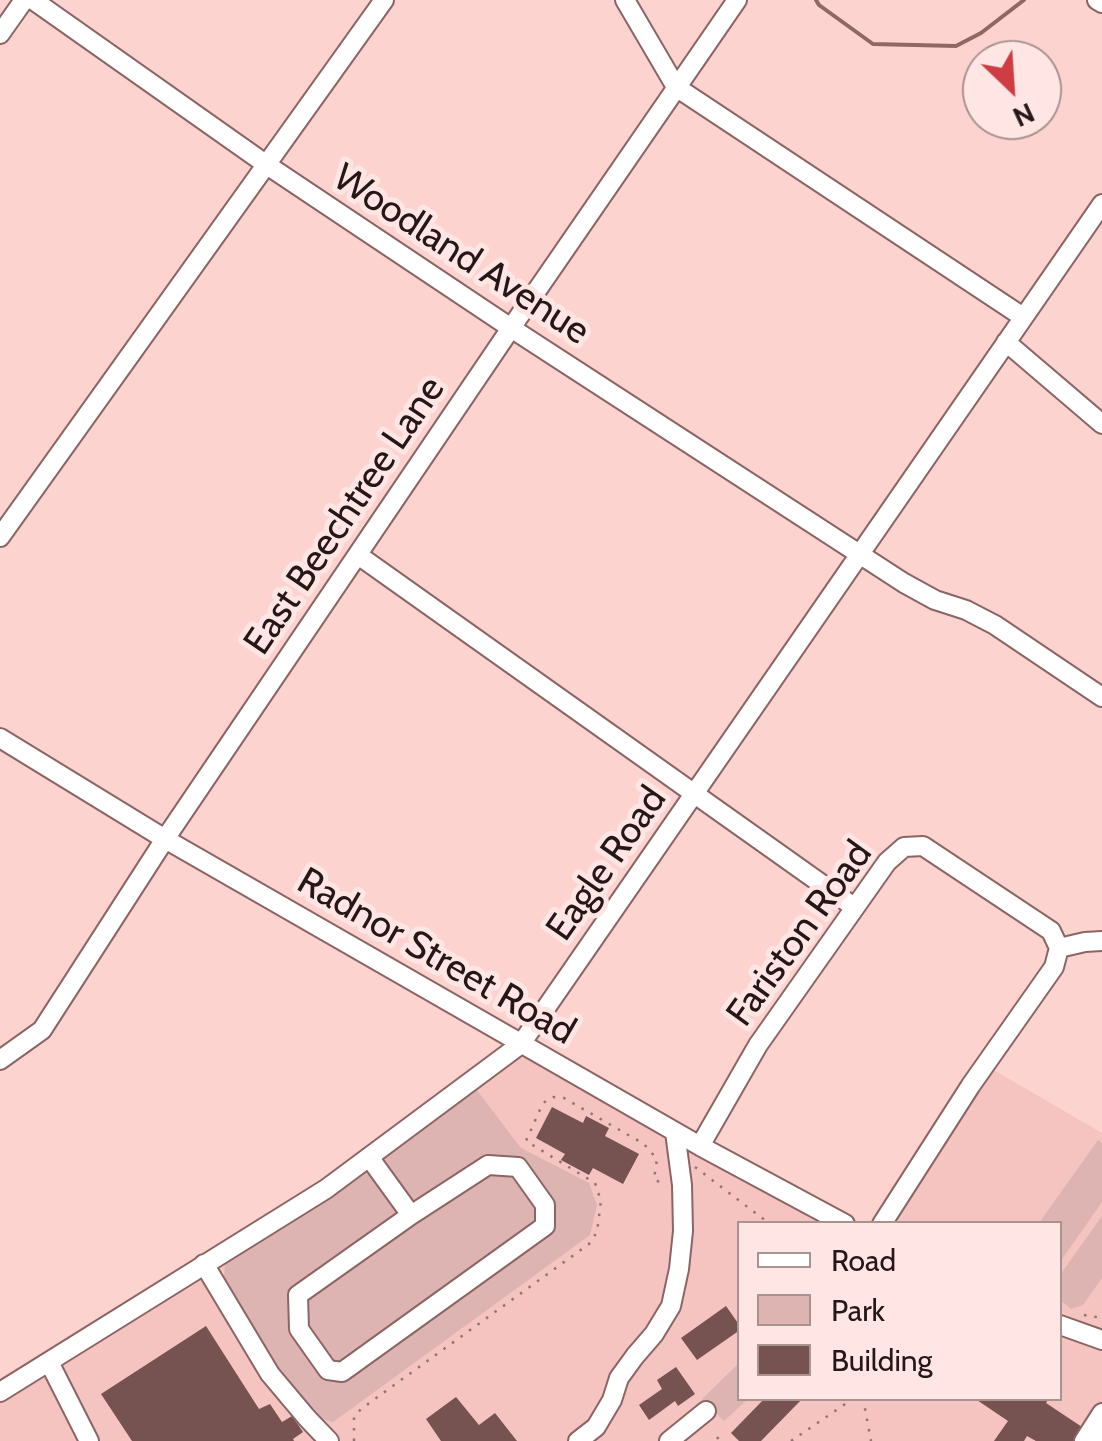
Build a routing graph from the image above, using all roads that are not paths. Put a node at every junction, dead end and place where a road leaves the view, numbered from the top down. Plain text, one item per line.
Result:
1 (24, 0) edge
2 (33, 0) edge
3 (384, 0) edge
4 (625, 0) edge
5 (737, 0) edge
6 (0, 34) edge
7 (676, 87) junction
8 (266, 165) junction
9 (1102, 204) edge
10 (1023, 318) junction
11 (511, 328) junction
12 (1006, 342) junction
13 (1102, 424) edge
14 (0, 537) edge
15 (860, 554) junction
16 (358, 555) junction
17 (1102, 698) edge
18 (0, 738) edge
19 (696, 794) junction
20 (165, 839) junction
21 (854, 907) junction
22 (1102, 941) edge
23 (1059, 948) junction
24 (521, 1044) junction
25 (0, 1060) edge
26 (675, 1132) junction
27 (700, 1146) junction
28 (369, 1157) junction
29 (412, 1215) junction
30 (838, 1221) edge
31 (884, 1221) edge
32 (204, 1264) junction
33 (1062, 1326) edge
34 (1102, 1340) edge
35 (48, 1362) junction
36 (0, 1392) edge
37 (706, 1411) dead end
38 (1102, 1414) edge
39 (89, 1441) edge
40 (329, 1441) edge
41 (578, 1441) edge
42 (668, 1441) edge
43 (1084, 1441) edge

1 - 6 street
2 - 8 street, Woodland Avenue
3 - 8 street
4 - 7 street
5 - 7 street, East Beechtree Lane
7 - 10 street
7 - 11 street, East Beechtree Lane
8 - 11 street, Woodland Avenue
8 - 14 street
9 - 10 street, Eagle Road
10 - 12 street, Eagle Road
11 - 15 street, Woodland Avenue
11 - 16 street, East Beechtree Lane
12 - 13 street
12 - 15 street, Eagle Road
15 - 17 street, Woodland Avenue
15 - 19 street, Eagle Road
16 - 19 street
16 - 20 street, East Beechtree Lane
18 - 20 street, Radnor Street Road
19 - 21 street
19 - 24 street, Eagle Road
20 - 24 street, Radnor Street Road
20 - 25 street, East Beechtree Lane
21 - 23 street, Fariston Road
21 - 27 street, Fariston Road
22 - 23 street
23 - 31 street
24 - 26 street, Radnor Street Road
24 - 28 street, Eagle Road
26 - 27 street, Radnor Street Road
26 - 41 street
27 - 30 street, Radnor Street Road
28 - 29 street
28 - 32 street, Eagle Road
29 - 29 street
32 - 35 street, Eagle Road
32 - 40 street
33 - 34 street
35 - 36 street, Eagle Road
35 - 39 street
37 - 42 street
38 - 43 street

